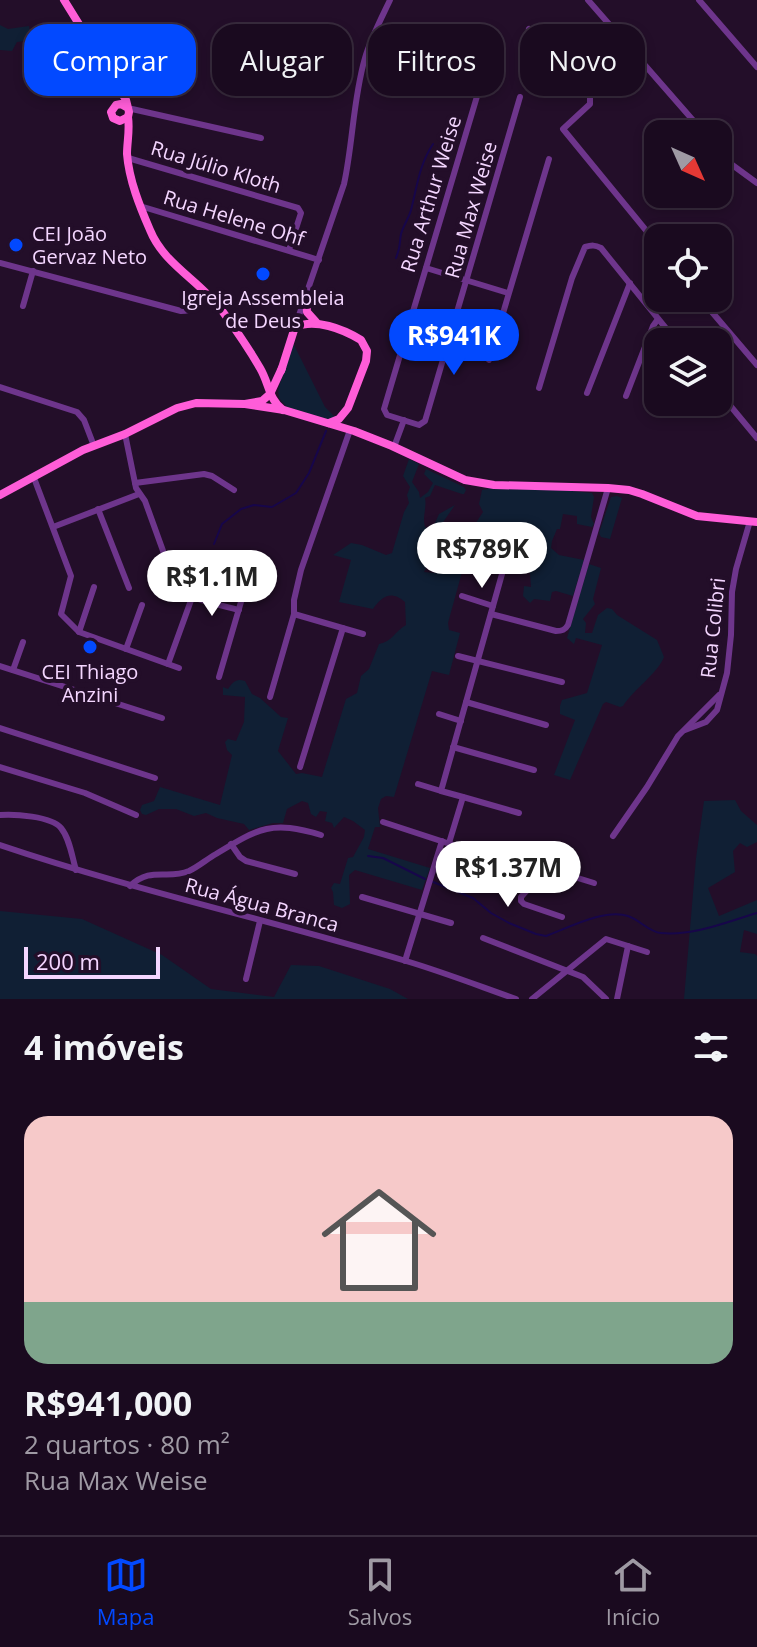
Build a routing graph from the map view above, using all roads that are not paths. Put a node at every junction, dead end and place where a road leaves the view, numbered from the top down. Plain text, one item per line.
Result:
1 (390, 0) edge
2 (588, 0) edge
3 (699, 0) edge
4 (68, 1) edge
5 (81, 24) edge
6 (757, 67) edge
7 (116, 96) edge
8 (123, 96) edge
9 (477, 96) edge
10 (589, 96) edge
11 (520, 97) dead end
12 (114, 106) junction
13 (128, 112) junction
14 (693, 120) edge
15 (117, 121) junction
16 (261, 138) dead end
17 (127, 146) junction
18 (128, 158) junction
19 (549, 159) dead end
20 (732, 165) edge
21 (757, 183) edge
22 (140, 206) junction
23 (644, 228) edge
24 (289, 250) junction
25 (319, 260) junction
26 (0, 263) edge
27 (426, 268) junction
28 (33, 271) junction
29 (467, 280) junction
30 (630, 283) junction
31 (508, 293) junction
32 (209, 294) junction
33 (306, 297) junction
34 (23, 306) dead end
35 (712, 312) edge
36 (658, 319) junction
37 (317, 323) junction
38 (295, 327) junction
39 (665, 328) edge
40 (489, 360) dead end
41 (757, 365) edge
42 (259, 366) junction
43 (282, 368) junction
44 (0, 387) edge
45 (539, 388) dead end
46 (587, 393) dead end
47 (270, 394) junction
48 (626, 396) dead end
49 (245, 404) junction
50 (348, 408) junction
51 (732, 408) edge
52 (288, 411) junction
53 (404, 420) junction
54 (328, 423) junction
55 (350, 430) junction
56 (125, 434) junction
57 (757, 438) edge
58 (94, 446) junction
59 (394, 447) junction
60 (34, 478) junction
61 (135, 483) junction
62 (608, 488) junction
63 (234, 490) dead end
64 (139, 494) junction
65 (0, 495) edge
66 (98, 509) junction
67 (754, 522) edge
68 (53, 527) junction
69 (502, 574) dead end
70 (248, 578) dead end
71 (198, 581) dead end
72 (94, 587) dead end
73 (129, 588) dead end
74 (462, 596) dead end
75 (192, 597) junction
76 (142, 605) dead end
77 (493, 606) junction
78 (239, 610) junction
79 (294, 614) junction
80 (491, 614) junction
81 (343, 628) junction
82 (79, 632) junction
83 (363, 634) dead end
84 (23, 642) dead end
85 (126, 649) junction
86 (458, 656) dead end
87 (478, 661) junction
88 (168, 664) junction
89 (0, 666) edge
90 (179, 668) dead end
91 (13, 670) junction
92 (219, 677) dead end
93 (562, 682) dead end
94 (270, 697) dead end
95 (466, 702) junction
96 (714, 707) junction
97 (439, 714) dead end
98 (698, 716) junction
99 (162, 718) dead end
100 (461, 721) junction
101 (702, 724) junction
102 (546, 725) dead end
103 (0, 728) edge
104 (685, 730) junction
105 (453, 747) junction
106 (0, 767) edge
107 (300, 767) dead end
108 (534, 770) dead end
109 (155, 778) dead end
110 (418, 784) dead end
111 (441, 791) junction
112 (463, 797) junction
113 (519, 813) dead end
114 (0, 815) edge
115 (136, 815) dead end
116 (383, 822) dead end
117 (321, 835) dead end
118 (613, 836) dead end
119 (446, 842) junction
120 (231, 844) junction
121 (0, 845) edge
122 (76, 870) junction
123 (295, 874) dead end
124 (542, 874) junction
125 (594, 883) dead end
126 (130, 886) junction
127 (362, 897) dead end
128 (420, 913) junction
129 (562, 917) dead end
130 (260, 921) junction
131 (451, 923) dead end
132 (483, 938) dead end
133 (628, 946) junction
134 (647, 952) dead end
135 (405, 961) junction
136 (566, 970) junction
137 (246, 979) dead end
138 (516, 999) edge
139 (532, 999) edge
140 (606, 999) edge
141 (617, 999) edge

1 - 25 street
2 - 14 street
3 - 6 street
4 - 5 main road
7 - 12 main road
8 - 13 main road
9 - 27 street, Rua Arthur Weise
10 - 23 street
11 - 29 street, Rua Max Weise
12 - 13 main road
12 - 15 main road
13 - 15 main road
13 - 16 street
13 - 17 main road
15 - 17 main road
17 - 18 main road
18 - 22 main road
18 - 24 street, Rua Júlio Kloth
19 - 31 street
20 - 21 street
22 - 24 street, Rua Helene Ohf
22 - 32 main road
24 - 25 street, Rua Helene Ohf
25 - 33 street
26 - 28 street
27 - 29 street
27 - 53 street, Rua Arthur Weise
28 - 32 street
28 - 34 street
29 - 31 street
29 - 53 street, Rua Max Weise
30 - 36 street
30 - 45 street
30 - 46 street
31 - 40 street
32 - 42 main road
33 - 37 main road
33 - 38 street
35 - 41 street
36 - 39 street
36 - 48 street
37 - 38 main road
37 - 50 main road
38 - 43 main road
42 - 43 main road
42 - 47 main road
43 - 47 main road
43 - 52 main road
44 - 58 street
47 - 49 main road
47 - 52 main road
49 - 52 main road
49 - 56 main road
50 - 54 main road
50 - 55 main road
51 - 57 street
52 - 54 main road
53 - 59 street
54 - 55 main road
55 - 59 main road
55 - 79 street
56 - 58 main road
56 - 61 street
58 - 60 main road
59 - 62 main road
60 - 65 main road
60 - 68 street
61 - 63 street
61 - 64 street
62 - 67 main road
62 - 80 street
64 - 66 street
64 - 75 street
66 - 68 street
66 - 73 street
67 - 96 street, Rua Colibri
68 - 82 street
69 - 77 street
70 - 78 street
71 - 75 street
72 - 82 street
74 - 77 street
75 - 78 street
75 - 88 street
76 - 85 street
77 - 80 street
78 - 92 street
79 - 81 street
79 - 94 street
80 - 87 street
81 - 83 street
81 - 107 street
82 - 85 street
84 - 91 street
85 - 88 street
86 - 87 street
87 - 93 street
87 - 95 street
88 - 90 street
89 - 91 street
91 - 99 street
95 - 100 street
95 - 102 street
96 - 98 street, Rua Colibri
96 - 101 street, Rua Colibri
97 - 100 street
98 - 101 street
98 - 104 street, Rua Colibri
100 - 105 street
101 - 104 street, Rua Colibri
103 - 109 street
104 - 118 street, Rua Colibri
105 - 108 street
105 - 111 street
106 - 115 street
110 - 111 street
111 - 112 street
112 - 113 street
112 - 119 street
114 - 122 street
116 - 119 street
117 - 120 street
119 - 124 street
119 - 128 street
120 - 123 street
120 - 126 street
121 - 122 street, Rua Água Branca
122 - 126 street, Rua Água Branca
124 - 125 street
124 - 129 street
126 - 130 street, Rua Água Branca
127 - 128 street
128 - 131 street
128 - 135 street
130 - 135 street, Rua Água Branca
130 - 137 street
132 - 136 street
133 - 134 street
133 - 136 street
133 - 141 street
135 - 138 street, Rua Água Branca
136 - 139 street
136 - 140 street

